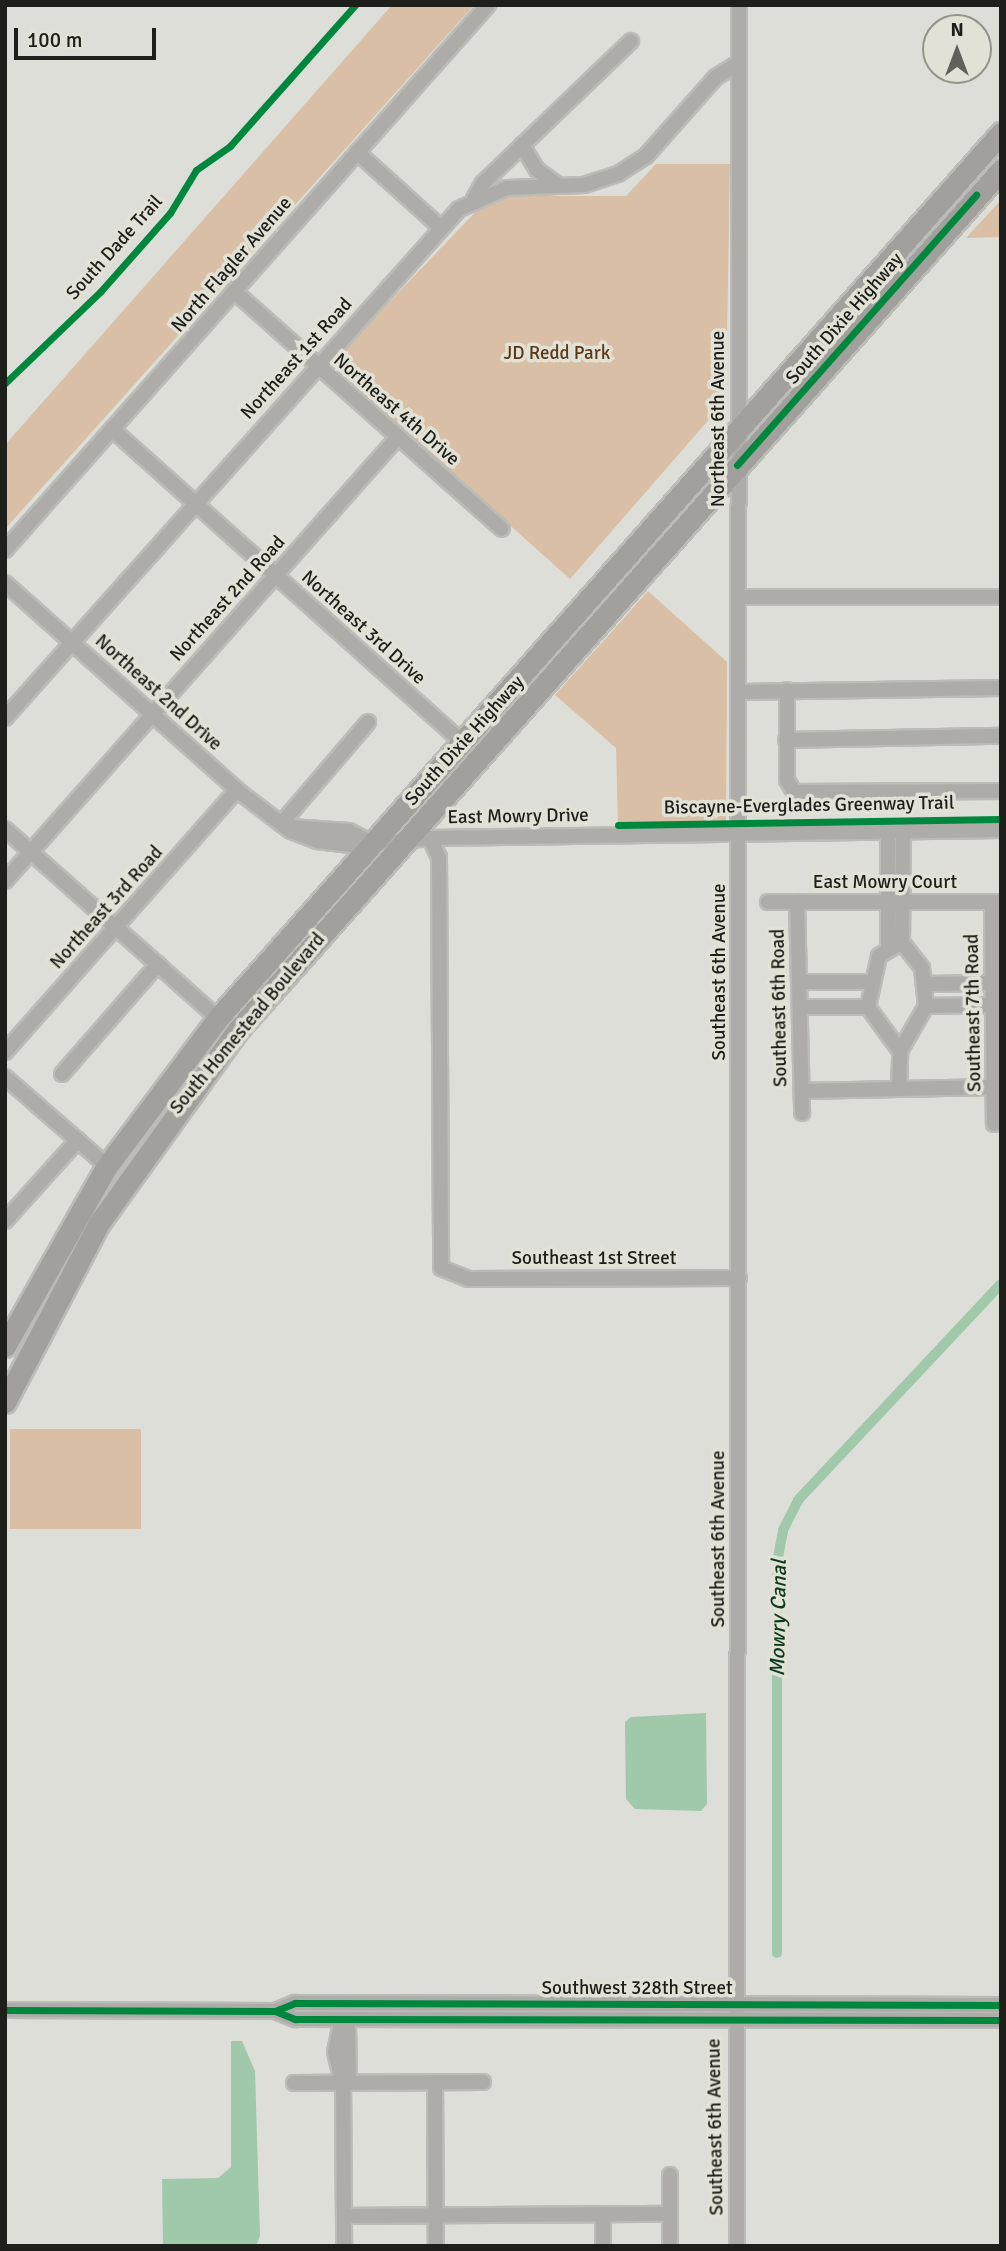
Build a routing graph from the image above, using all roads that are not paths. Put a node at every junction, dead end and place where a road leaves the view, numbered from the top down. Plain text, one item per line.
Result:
1 (488, 5) edge
2 (738, 5) edge
3 (631, 41) dead end
4 (738, 64) junction
5 (1001, 133) edge
6 (522, 145) junction
7 (357, 152) junction
8 (1001, 170) edge
9 (559, 186) junction
10 (474, 199) junction
11 (440, 228) junction
12 (234, 291) junction
13 (317, 365) junction
14 (112, 429) junction
15 (739, 432) junction
16 (398, 437) junction
17 (737, 465) junction
18 (194, 503) junction
19 (502, 529) dead end
20 (5, 550) edge
21 (275, 574) junction
22 (5, 583) edge
23 (1001, 597) edge
24 (739, 601) junction
25 (72, 642) junction
26 (1001, 688) edge
27 (787, 690) junction
28 (738, 692) junction
29 (152, 713) junction
30 (5, 718) edge
31 (368, 722) dead end
32 (1001, 736) edge
33 (786, 740) junction
34 (464, 744) junction
35 (237, 790) junction
36 (1001, 791) edge
37 (285, 825) junction
38 (5, 829) edge
39 (1001, 830) edge
40 (888, 831) junction
41 (903, 831) junction
42 (739, 832) junction
43 (430, 838) junction
44 (452, 838) junction
45 (404, 841) junction
46 (373, 844) junction
47 (30, 852) junction
48 (439, 857) junction
49 (5, 881) edge
50 (768, 902) dead end
51 (797, 902) junction
52 (896, 902) junction
53 (996, 902) edge
54 (116, 927) junction
55 (895, 943) junction
56 (158, 964) junction
57 (799, 982) junction
58 (872, 982) junction
59 (924, 984) junction
60 (993, 984) junction
61 (993, 1004) junction
62 (926, 1006) junction
63 (800, 1007) junction
64 (868, 1007) junction
65 (218, 1017) junction
66 (900, 1051) junction
67 (5, 1052) edge
68 (178, 1069) junction
69 (62, 1074) dead end
70 (5, 1077) edge
71 (994, 1087) junction
72 (899, 1089) junction
73 (802, 1091) junction
74 (803, 1113) dead end
75 (995, 1124) dead end
76 (78, 1140) junction
77 (107, 1166) junction
78 (132, 1172) junction
79 (5, 1221) edge
80 (71, 1272) junction
81 (739, 1278) junction
82 (5, 1346) edge
83 (5, 1402) edge
84 (1001, 2005) edge
85 (733, 2006) junction
86 (5, 2010) edge
87 (275, 2011) junction
88 (342, 2019) junction
89 (1001, 2020) edge
90 (733, 2021) junction
91 (435, 2082) junction
92 (483, 2082) dead end
93 (294, 2083) dead end
94 (343, 2083) junction
95 (670, 2175) dead end
96 (603, 2214) junction
97 (670, 2214) junction
98 (436, 2215) junction
99 (344, 2216) junction
100 (344, 2246) edge
101 (436, 2246) edge
102 (603, 2246) edge
103 (670, 2246) edge
104 (737, 2246) edge

1 - 7 street, North Flagler Avenue
2 - 4 street, Northeast 6th Avenue
3 - 6 street, Northeast 1st Road
4 - 9 street
4 - 15 street, Northeast 6th Avenue
5 - 15 highway, South Dixie Highway
6 - 9 street
6 - 10 street, Northeast 1st Road
7 - 11 street
7 - 12 street, North Flagler Avenue
8 - 17 highway, South Dixie Highway
9 - 10 street
10 - 11 street, Northeast 1st Road
11 - 13 street, Northeast 1st Road
12 - 13 street, Northeast 4th Drive
12 - 14 street, North Flagler Avenue
13 - 16 street, Northeast 4th Drive
13 - 18 street, Northeast 1st Road
14 - 18 street, Northeast 3rd Drive
14 - 20 street, North Flagler Avenue
15 - 17 street, Northeast 6th Avenue
15 - 34 highway, South Dixie Highway
16 - 19 street, Northeast 4th Drive
16 - 21 street, Northeast 2nd Road
17 - 24 street, Northeast 6th Avenue
17 - 45 highway, South Dixie Highway
18 - 21 street, Northeast 3rd Drive
18 - 25 street, Northeast 1st Road
21 - 29 street, Northeast 2nd Road
21 - 34 street, Northeast 3rd Drive
22 - 25 street, Northeast 2nd Drive
23 - 24 street
24 - 28 street, Northeast 6th Avenue
25 - 29 street, Northeast 2nd Drive
25 - 30 street, Northeast 1st Road
26 - 27 street
27 - 28 street
27 - 33 street
28 - 42 street, Northeast 6th Avenue
29 - 35 street, Northeast 2nd Drive
29 - 47 street, Northeast 2nd Road
31 - 37 street
32 - 33 street
33 - 36 street
34 - 46 highway, South Dixie Highway
35 - 37 street, Northeast 2nd Drive
35 - 54 street, Northeast 3rd Road
37 - 46 street
38 - 47 street
39 - 41 street, East Mowry Drive
40 - 41 street, East Mowry Drive
40 - 42 street, East Mowry Drive
40 - 52 street
41 - 52 street
42 - 44 street, East Mowry Drive
42 - 81 street, Southeast 6th Avenue
43 - 44 street, East Mowry Drive
43 - 45 street, East Mowry Drive
43 - 48 street
44 - 48 street
45 - 46 street, East Mowry Drive
45 - 78 highway, South Homestead Boulevard
46 - 65 highway, South Homestead Boulevard
47 - 49 street, Northeast 2nd Road
47 - 54 street
48 - 81 street, Southeast 1st Street
50 - 51 street, East Mowry Court
51 - 52 street, East Mowry Court
51 - 57 street, Southeast 6th Road
52 - 53 street, East Mowry Court
52 - 55 street
53 - 60 street, Southeast 7th Road
54 - 56 street
54 - 67 street, Northeast 3rd Road
55 - 58 street
55 - 59 street
56 - 65 street
56 - 69 street
57 - 58 street
57 - 63 street, Southeast 6th Road
58 - 64 street
59 - 60 street
59 - 62 street
60 - 61 street, Southeast 7th Road
61 - 62 street
61 - 71 street, Southeast 7th Road
62 - 66 street
63 - 64 street
63 - 73 street, Southeast 6th Road
64 - 66 street
65 - 68 highway, South Homestead Boulevard
66 - 72 street
68 - 77 highway, South Homestead Boulevard
68 - 78 highway
70 - 76 street
71 - 72 street
71 - 75 street, Southeast 7th Road
72 - 73 street
73 - 74 street, Southeast 6th Road
76 - 77 street
76 - 79 street
77 - 80 highway
77 - 82 highway, South Homestead Boulevard
78 - 80 highway, South Homestead Boulevard
80 - 83 highway, South Homestead Boulevard
81 - 85 street, Southeast 6th Avenue
84 - 85 street, Southwest 328th Street
85 - 87 street, Southwest 328th Street
85 - 90 street, Southeast 6th Avenue
86 - 87 street, Southwest 328th Street
87 - 88 street, Southwest 328th Street
88 - 90 street, Southwest 328th Street
88 - 94 street
89 - 90 street, Southwest 328th Street
90 - 104 street, Southeast 6th Avenue
91 - 92 street
91 - 94 street
91 - 98 street
93 - 94 street
94 - 99 street
95 - 97 street
96 - 97 street
96 - 98 street
96 - 102 street
97 - 103 street
98 - 99 street
98 - 101 street
99 - 100 street

